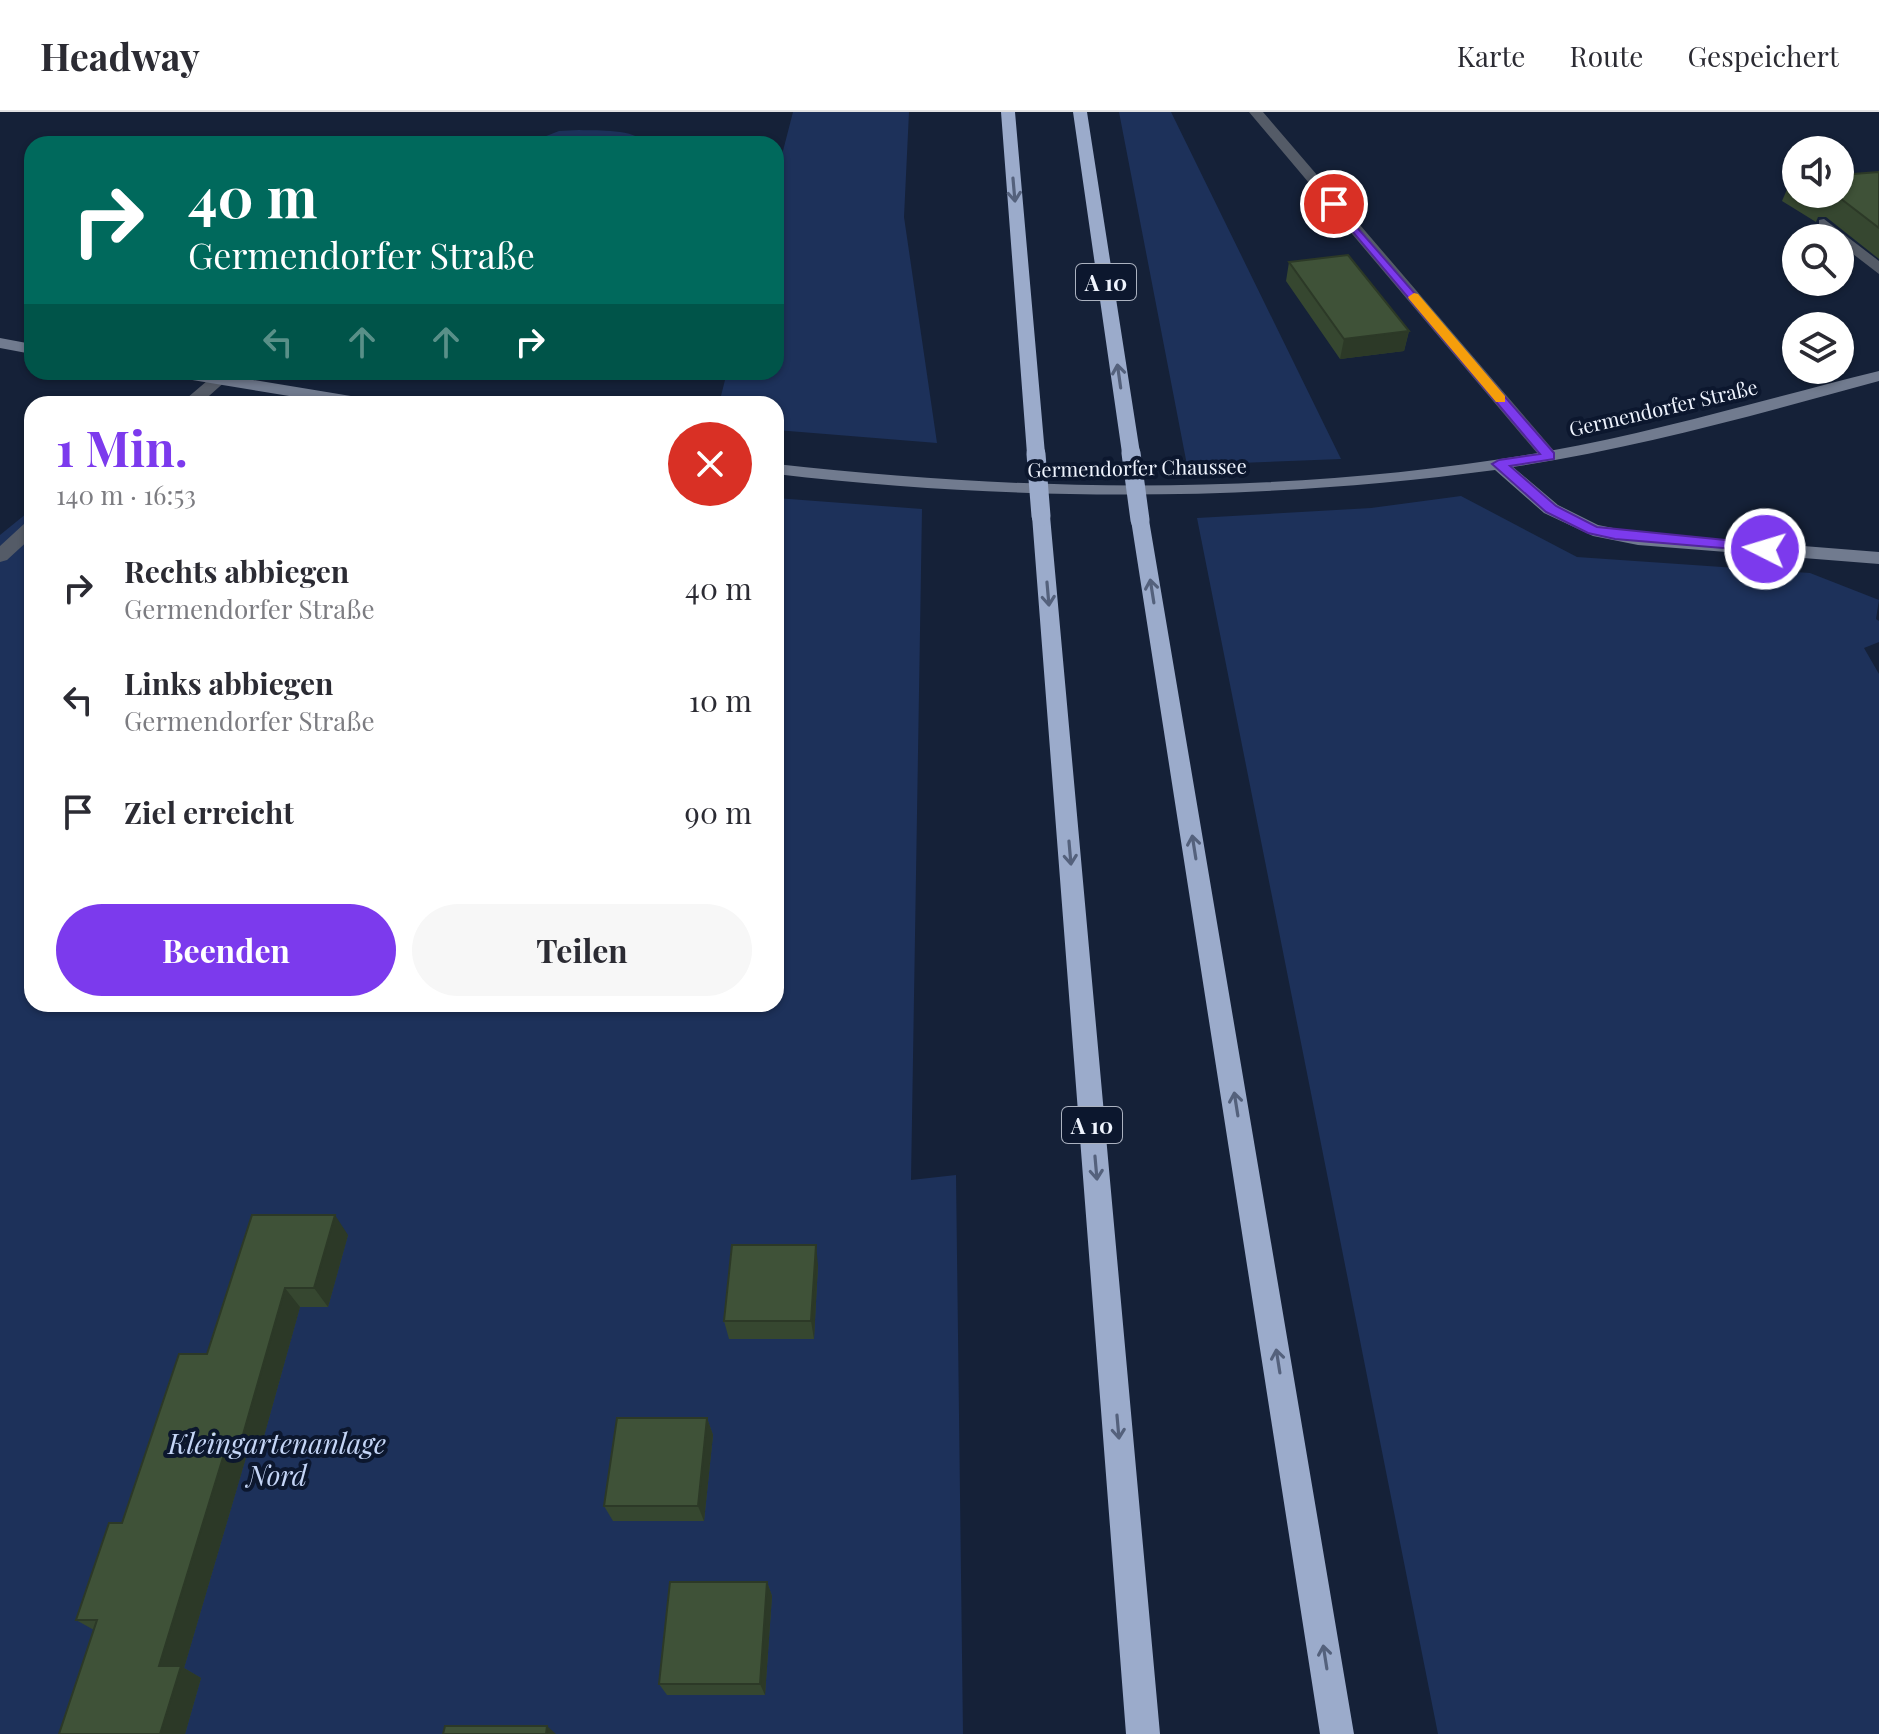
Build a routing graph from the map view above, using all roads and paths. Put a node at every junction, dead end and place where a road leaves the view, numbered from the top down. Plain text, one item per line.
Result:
1 (1008, 112) edge
2 (1080, 112) edge
3 (1256, 112) edge
4 (1824, 223) edge
5 (1879, 269) edge
6 (0, 343) edge
7 (24, 348) edge
8 (1879, 376) edge
9 (219, 380) edge
10 (226, 380) edge
11 (199, 396) edge
12 (321, 396) edge
13 (1549, 456) junction
14 (1499, 464) junction
15 (784, 470) edge
16 (24, 534) edge
17 (0, 556) edge
18 (1879, 558) edge
19 (1143, 1734) edge
20 (1337, 1734) edge

1 -> 19 highway, A 10, bridge
20 -> 2 highway, A 10, bridge
3 - 13 street, Germendorfer Straße
4 - 5 street
6 - 7 main road
8 - 13 main road, Germendorfer Straße
9 - 11 street
10 - 12 main road
13 - 14 main road, Germendorfer Straße
14 - 15 main road, Germendorfer Chaussee
14 - 18 main road
16 - 17 street

